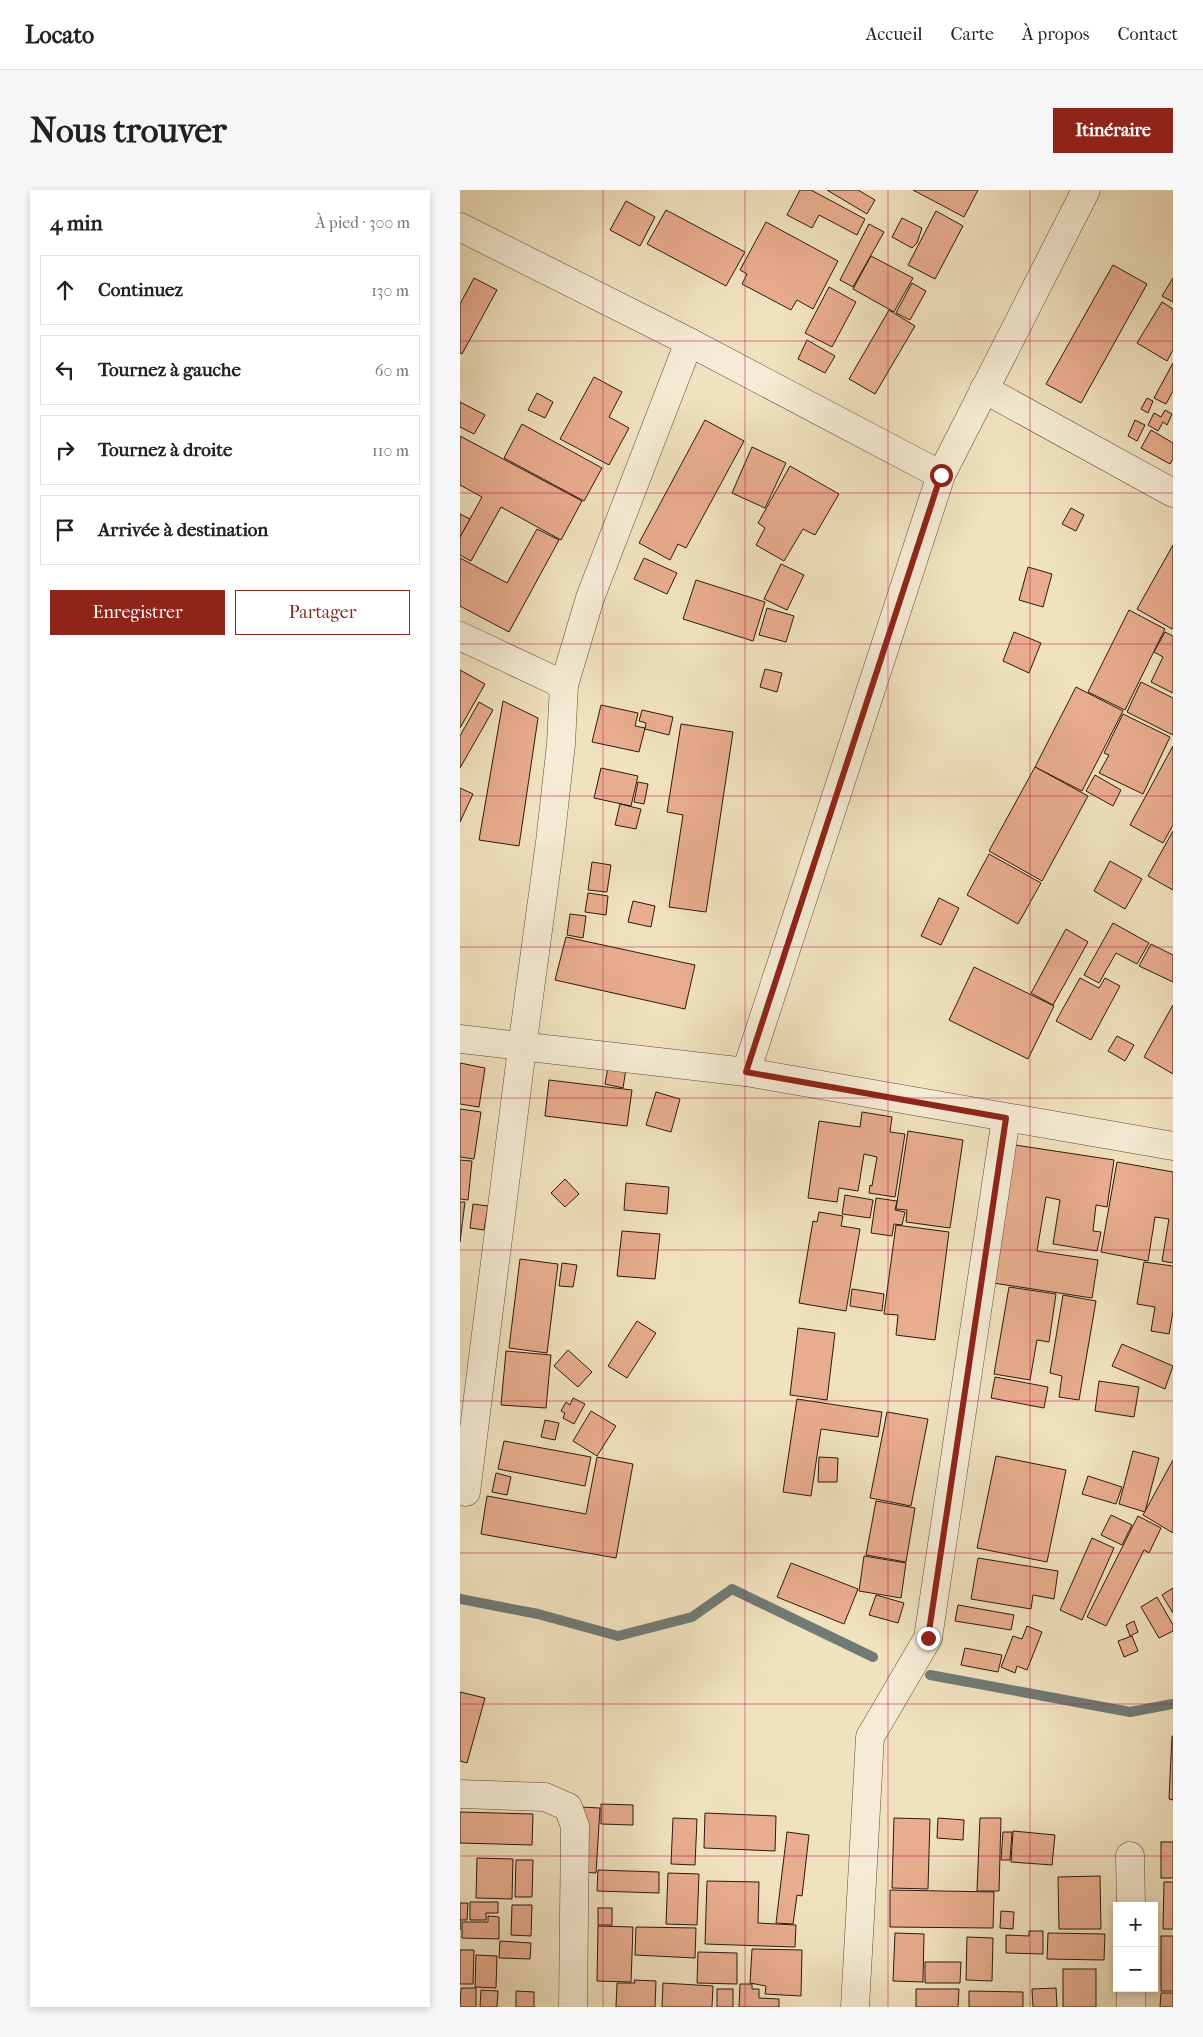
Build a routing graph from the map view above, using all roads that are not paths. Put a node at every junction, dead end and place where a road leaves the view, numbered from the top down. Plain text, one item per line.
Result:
1 (1086, 190) edge
2 (460, 227) edge
3 (689, 342) junction
4 (984, 389) junction
5 (941, 475) junction
6 (1173, 493) edge
7 (460, 636) edge
8 (564, 685) junction
9 (460, 1039) edge
10 (522, 1048) junction
11 (746, 1072) junction
12 (1006, 1118) junction
13 (1173, 1146) edge
14 (466, 1492) dead end
15 (460, 1794) edge
16 (1130, 1856) dead end
17 (1131, 1902) edge
18 (1131, 1992) edge
19 (573, 2007) edge
20 (855, 2007) edge
21 (1131, 2007) edge

1 - 4 street
2 - 3 street
3 - 5 street
3 - 8 street
4 - 5 street
4 - 6 street
5 - 11 street
7 - 8 street
8 - 10 street
9 - 10 street
10 - 11 street
10 - 14 street
11 - 12 street
12 - 13 street
12 - 20 street
15 - 19 street
16 - 17 street
18 - 21 street

